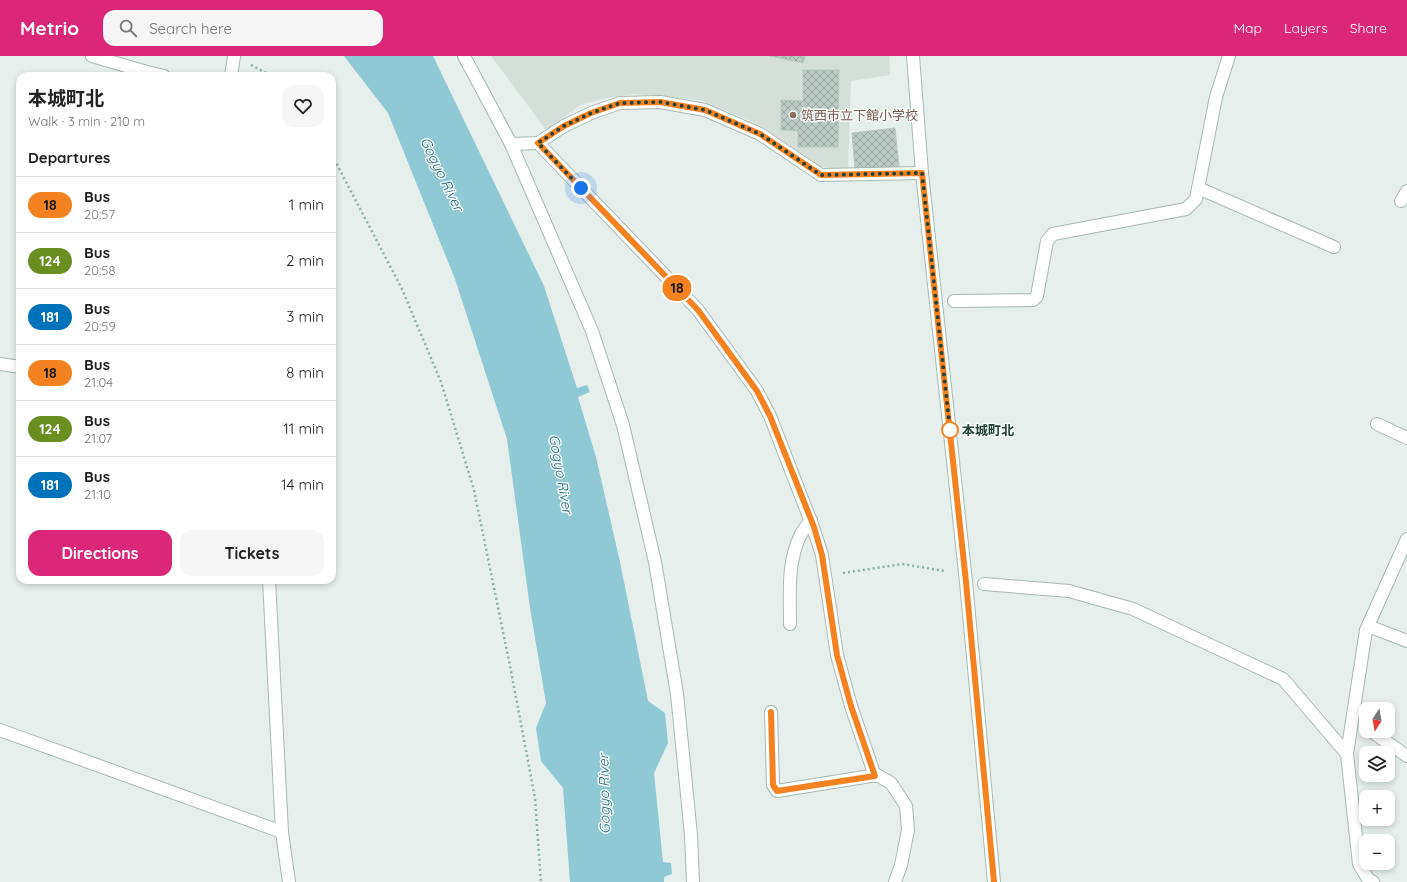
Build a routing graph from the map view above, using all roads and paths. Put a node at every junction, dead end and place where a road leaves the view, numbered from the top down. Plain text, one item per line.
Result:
1 (92, 56) edge
2 (234, 56) edge
3 (464, 56) edge
4 (913, 56) edge
5 (1229, 56) edge
6 (250, 65) dead end
7 (141, 72) edge
8 (232, 72) edge
9 (264, 72) edge
10 (538, 143) junction
11 (511, 144) junction
12 (336, 161) edge
13 (922, 173) junction
14 (1198, 188) junction
15 (1334, 247) dead end
16 (954, 302) dead end
17 (0, 364) edge
18 (16, 366) edge
19 (1377, 424) dead end
20 (1407, 438) edge
21 (811, 520) junction
22 (1407, 539) edge
23 (945, 571) dead end
24 (838, 574) dead end
25 (269, 584) edge
26 (984, 584) dead end
27 (790, 624) dead end
28 (1368, 626) junction
29 (1407, 641) edge
30 (771, 712) dead end
31 (1353, 718) junction
32 (1359, 722) edge
33 (0, 730) edge
34 (1381, 738) edge
35 (1347, 754) junction
36 (1407, 756) edge
37 (875, 776) junction
38 (282, 832) junction
39 (288, 882) edge
40 (541, 882) edge
41 (693, 882) edge
42 (895, 882) edge
43 (994, 882) edge
44 (1373, 882) edge

1 - 7 street
2 - 8 street
3 - 11 street
4 - 13 street
5 - 14 street
6 - 9 path
10 - 11 street
10 - 13 street
10 - 21 street
11 - 41 street
12 - 40 path
13 - 43 street
14 - 15 street
14 - 16 street
17 - 18 street
19 - 20 street
21 - 27 street
21 - 37 street
22 - 28 street
23 - 24 path
25 - 38 street
26 - 35 street
28 - 29 street
28 - 31 street
30 - 37 street
31 - 32 street
31 - 35 street
33 - 38 street
34 - 36 street
35 - 44 street
37 - 42 street
38 - 39 street

